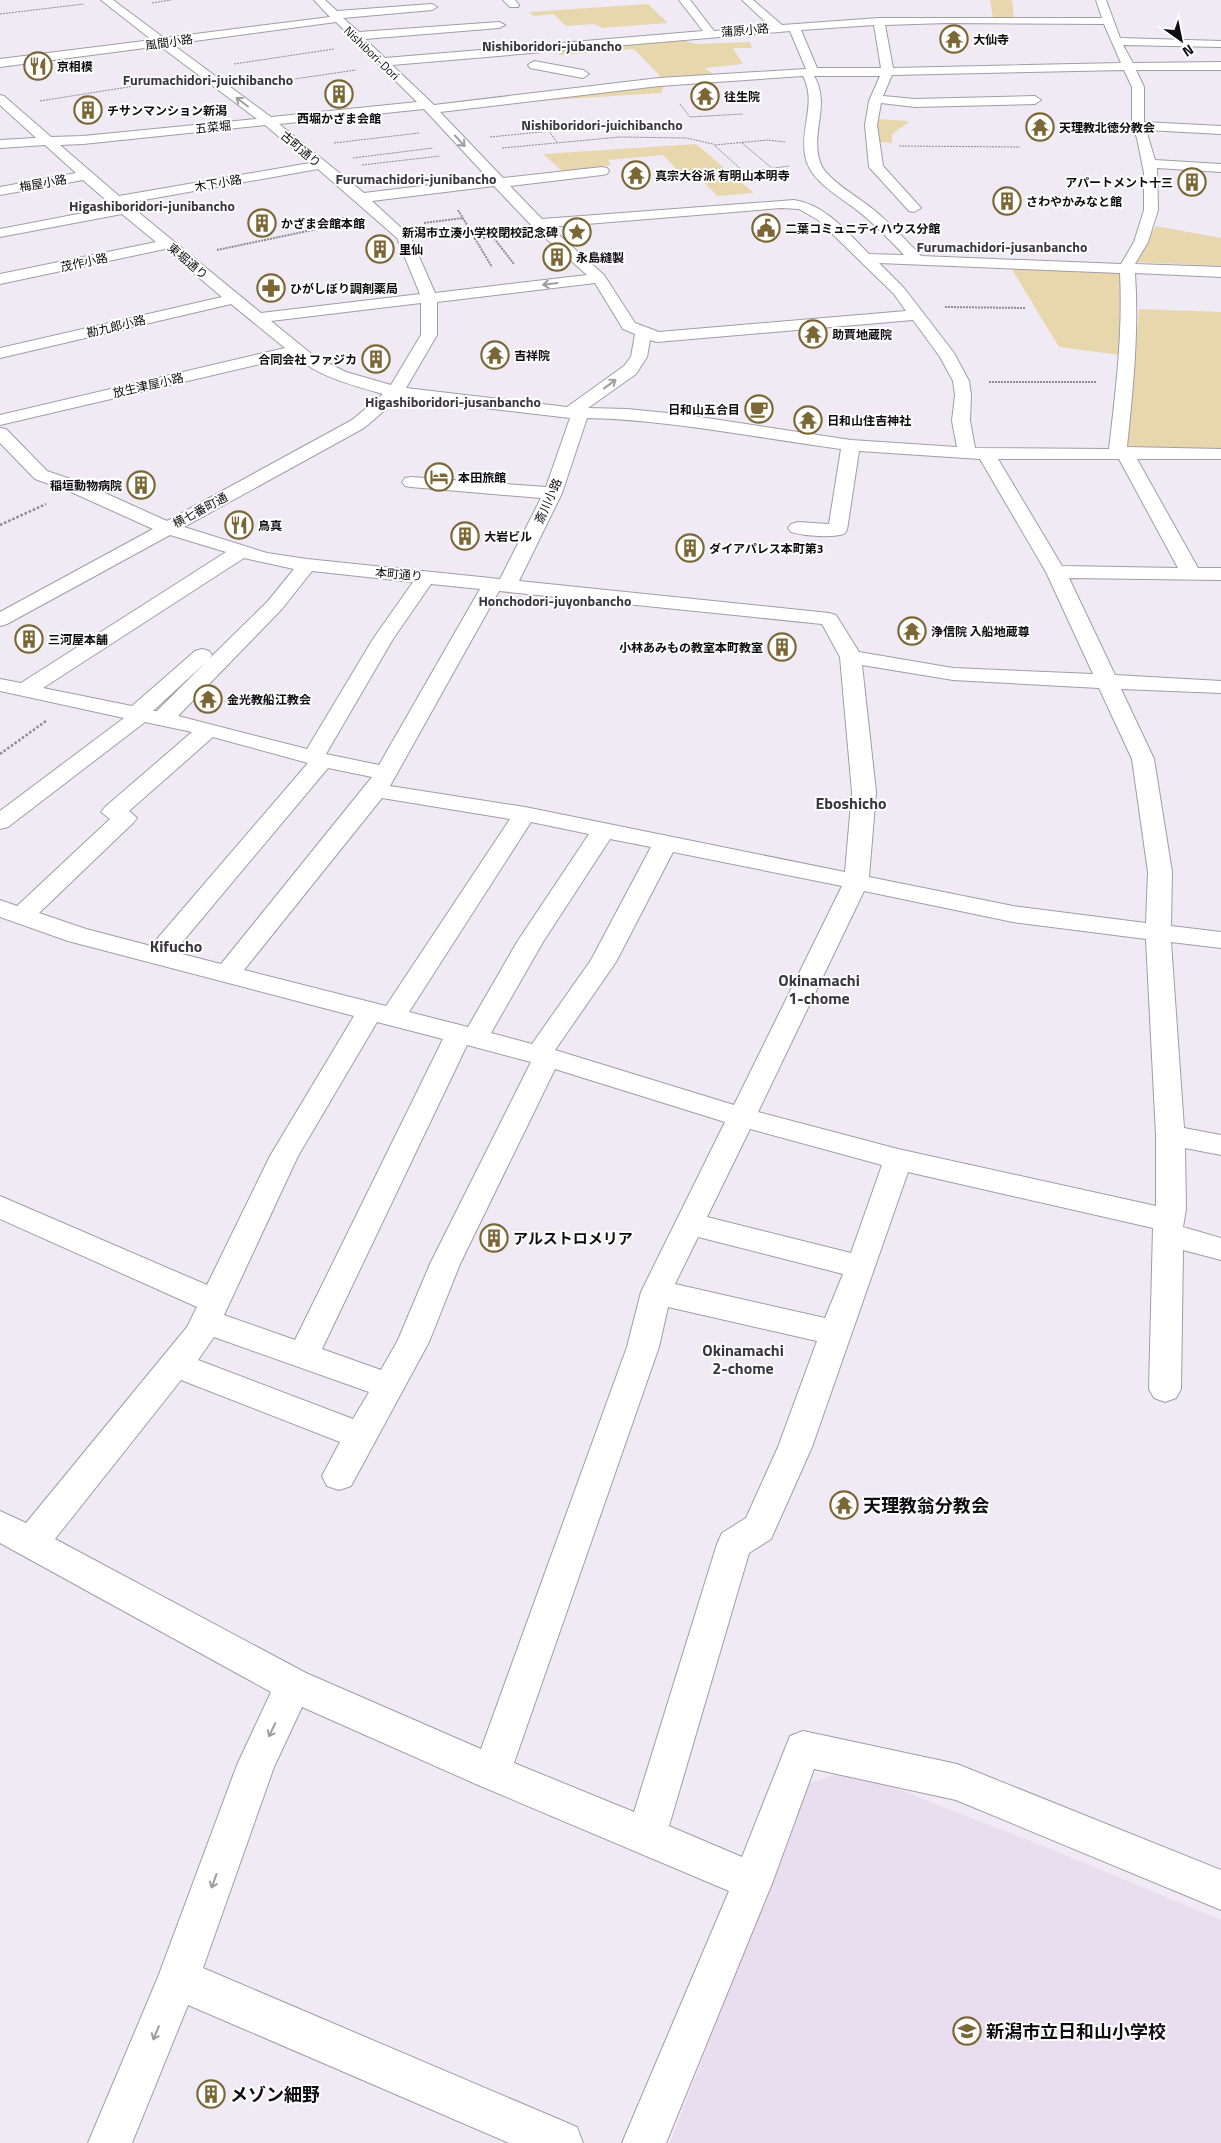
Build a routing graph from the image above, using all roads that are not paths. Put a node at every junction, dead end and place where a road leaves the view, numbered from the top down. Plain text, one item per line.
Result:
1 (107, 0) edge
2 (684, 0) edge
3 (747, 0) edge
4 (1101, 0) edge
5 (321, 2) edge
6 (340, 2) dead end
7 (432, 7) dead end
8 (336, 17) junction
9 (1110, 20) junction
10 (880, 21) junction
11 (499, 25) dead end
12 (794, 26) junction
13 (778, 28) junction
14 (710, 33) junction
15 (355, 36) junction
16 (1116, 41) junction
17 (163, 43) junction
18 (1221, 44) edge
19 (567, 62) dead end
20 (0, 63) edge
21 (383, 64) junction
22 (1128, 66) junction
23 (1221, 66) edge
24 (810, 72) junction
25 (888, 72) junction
26 (583, 74) dead end
27 (417, 76) dead end
28 (398, 78) junction
29 (660, 95) dead end
30 (876, 99) junction
31 (1036, 100) dead end
32 (4, 102) edge
33 (493, 102) junction
34 (428, 107) junction
35 (268, 121) junction
36 (1221, 130) edge
37 (1140, 132) junction
38 (47, 141) junction
39 (1221, 142) edge
40 (0, 144) edge
41 (1148, 164) junction
42 (322, 166) junction
43 (1221, 168) edge
44 (602, 171) dead end
45 (86, 175) junction
46 (498, 182) junction
47 (0, 191) edge
48 (362, 198) junction
49 (120, 205) junction
50 (914, 208) dead end
51 (538, 224) junction
52 (0, 233) edge
53 (167, 244) junction
54 (865, 258) junction
55 (916, 259) junction
56 (1127, 267) junction
57 (1221, 272) edge
58 (598, 278) junction
59 (0, 280) edge
60 (429, 297) junction
61 (232, 299) junction
62 (914, 310) junction
63 (257, 318) junction
64 (643, 332) junction
65 (297, 350) junction
66 (0, 353) edge
67 (394, 392) junction
68 (576, 413) junction
69 (0, 420) edge
70 (0, 433) edge
71 (851, 445) junction
72 (1121, 452) junction
73 (976, 453) junction
74 (1221, 454) edge
75 (411, 482) dead end
76 (553, 493) junction
77 (167, 528) junction
78 (798, 528) dead end
79 (240, 552) junction
80 (307, 566) junction
81 (1056, 572) junction
82 (1192, 573) junction
83 (1221, 574) edge
84 (426, 577) junction
85 (499, 586) junction
86 (0, 620) edge
87 (851, 657) junction
88 (1107, 680) junction
89 (0, 685) edge
90 (1221, 687) edge
91 (25, 690) junction
92 (146, 716) junction
93 (209, 729) junction
94 (318, 758) junction
95 (381, 781) junction
96 (525, 814) junction
97 (0, 822) edge
98 (604, 830) junction
99 (665, 843) junction
100 (856, 882) junction
101 (8, 914) edge
102 (1158, 932) junction
103 (1221, 940) edge
104 (156, 956) junction
105 (227, 974) junction
106 (381, 1014) junction
107 (467, 1036) junction
108 (543, 1056) junction
109 (741, 1117) junction
110 (1170, 1135) junction
111 (1221, 1145) edge
112 (898, 1159) junction
113 (0, 1207) edge
114 (689, 1224) junction
115 (1168, 1228) junction
116 (1221, 1249) edge
117 (861, 1268) junction
118 (656, 1292) junction
119 (210, 1311) junction
120 (836, 1333) junction
121 (303, 1356) junction
122 (174, 1364) junction
123 (388, 1386) junction
124 (1165, 1389) dead end
125 (361, 1436) junction
126 (338, 1476) dead end
127 (0, 1526) edge
128 (31, 1543) junction
129 (293, 1685) junction
130 (492, 1772) junction
131 (646, 1836) junction
132 (753, 1881) junction
133 (1221, 1890) edge
134 (178, 1979) junction
135 (110, 2143) edge
136 (561, 2143) edge
137 (644, 2143) edge

1 - 17 street, 古町通り
2 - 14 street
3 - 13 street
4 - 9 street
5 - 6 street
5 - 8 street, Nishibori-Dori
7 - 8 street, 風間小路
8 - 15 street, Nishibori-Dori
8 - 17 street, 風間小路
9 - 10 street, 蒲原小路
9 - 16 street
10 - 12 street, 蒲原小路
10 - 25 street
11 - 15 street
12 - 13 street, 蒲原小路
12 - 24 street
13 - 14 street, 蒲原小路
14 - 21 street, 蒲原小路
15 - 21 street, Nishibori-Dori
16 - 18 street
16 - 22 street
17 - 20 street, 風間小路
35 -> 17 street, 古町通り
19 - 26 street
21 - 28 street, Nishibori-Dori
22 - 23 street
22 - 25 street
22 - 37 street
24 - 25 street
24 - 33 street
24 - 55 street
25 - 30 street
27 - 28 street
28 - 34 street, Nishibori-Dori
29 - 33 street
30 - 31 street
30 - 50 street
32 - 38 street, 東堀通り
33 - 34 street, 五菜堀
34 - 35 street, 五菜堀
34 - 46 street, Nishibori-Dori
35 - 38 street, 五菜堀
35 - 42 street, 古町通り
36 - 37 street
37 - 39 street
37 - 41 street
38 - 40 street, 五菜堀
38 - 45 street, 東堀通り
41 - 43 street
41 - 56 street
42 - 48 street, 古町通り
42 - 49 street, 木下小路
44 - 46 street
45 - 47 street, 梅屋小路
45 - 49 street, 東堀通り
46 - 48 street
46 - 51 street, Nishibori-Dori
48 - 60 street, 古町通り
49 - 52 street, 木下小路
49 - 53 street, 東堀通り
51 - 54 street
51 - 58 street, Nishibori-Dori
53 - 59 street, 茂作小路
53 - 61 street, 東堀通り
54 - 55 street
54 - 62 street
55 - 56 street
56 - 57 street
56 - 72 street
58 -> 60 street
58 - 64 street, Nishibori-Dori
60 - 63 street
60 - 67 street, 古町通り
61 - 63 street, 東堀通り
61 - 66 street, 勘九郎小路
62 - 64 street
62 - 73 street
63 - 65 street, 東堀通り
68 -> 64 street
65 - 67 street, 東堀通り
65 - 69 street, 放生津屋小路
67 - 68 street, 東堀通り
67 - 77 street, 横七番町通
68 - 71 street, 東堀通り
68 - 76 street, 斎川小路
70 - 77 street, 本町通り
71 - 73 street, 東堀通り
71 - 78 street
72 - 73 street, 東堀通り
72 - 74 street, 東堀通り
72 - 82 street
73 - 81 street
75 - 76 street
76 - 85 street, 斎川小路
77 - 79 street, 本町通り
77 - 86 street, 横七番町通
79 - 80 street, 本町通り
79 - 91 street
80 - 84 street, 本町通り
80 - 92 street
81 - 82 street
81 - 88 street
82 - 83 street
84 - 85 street, 本町通り
84 - 94 street
85 - 87 street, 本町通り
85 - 95 street, 斎川小路
87 - 88 street
87 - 100 street
88 - 90 street
88 - 102 street
89 - 91 street
91 - 92 street
92 - 93 street
92 - 97 street
93 - 94 street
93 - 101 street
94 - 95 street
94 - 104 street
95 - 96 street
95 - 105 street, 斎川小路
96 - 98 street
96 - 106 street
98 - 99 street
98 - 107 street
99 - 100 street
99 - 108 street
100 - 102 street
100 - 109 street
101 - 104 street
102 - 103 street
102 - 110 street
104 - 105 street
105 - 106 street
106 - 107 street
106 - 119 street
107 - 108 street
107 - 121 street
108 - 109 street
108 - 123 street
109 - 112 street
109 - 114 street
110 - 111 street
110 - 115 street
112 - 115 street
112 - 117 street
113 - 119 street
114 - 117 street
114 - 118 street
115 - 116 street
115 - 124 street
117 - 120 street
118 - 120 street
118 - 130 street
119 - 121 street
119 - 122 street
120 - 131 street
121 - 123 street
122 - 125 street
122 - 128 street
123 - 125 street
125 - 126 street
127 - 128 street
128 - 129 street
129 - 130 street
129 -> 134 street
130 - 131 street
131 - 132 street
132 - 133 street
132 - 137 street
134 -> 135 street
134 - 136 street

